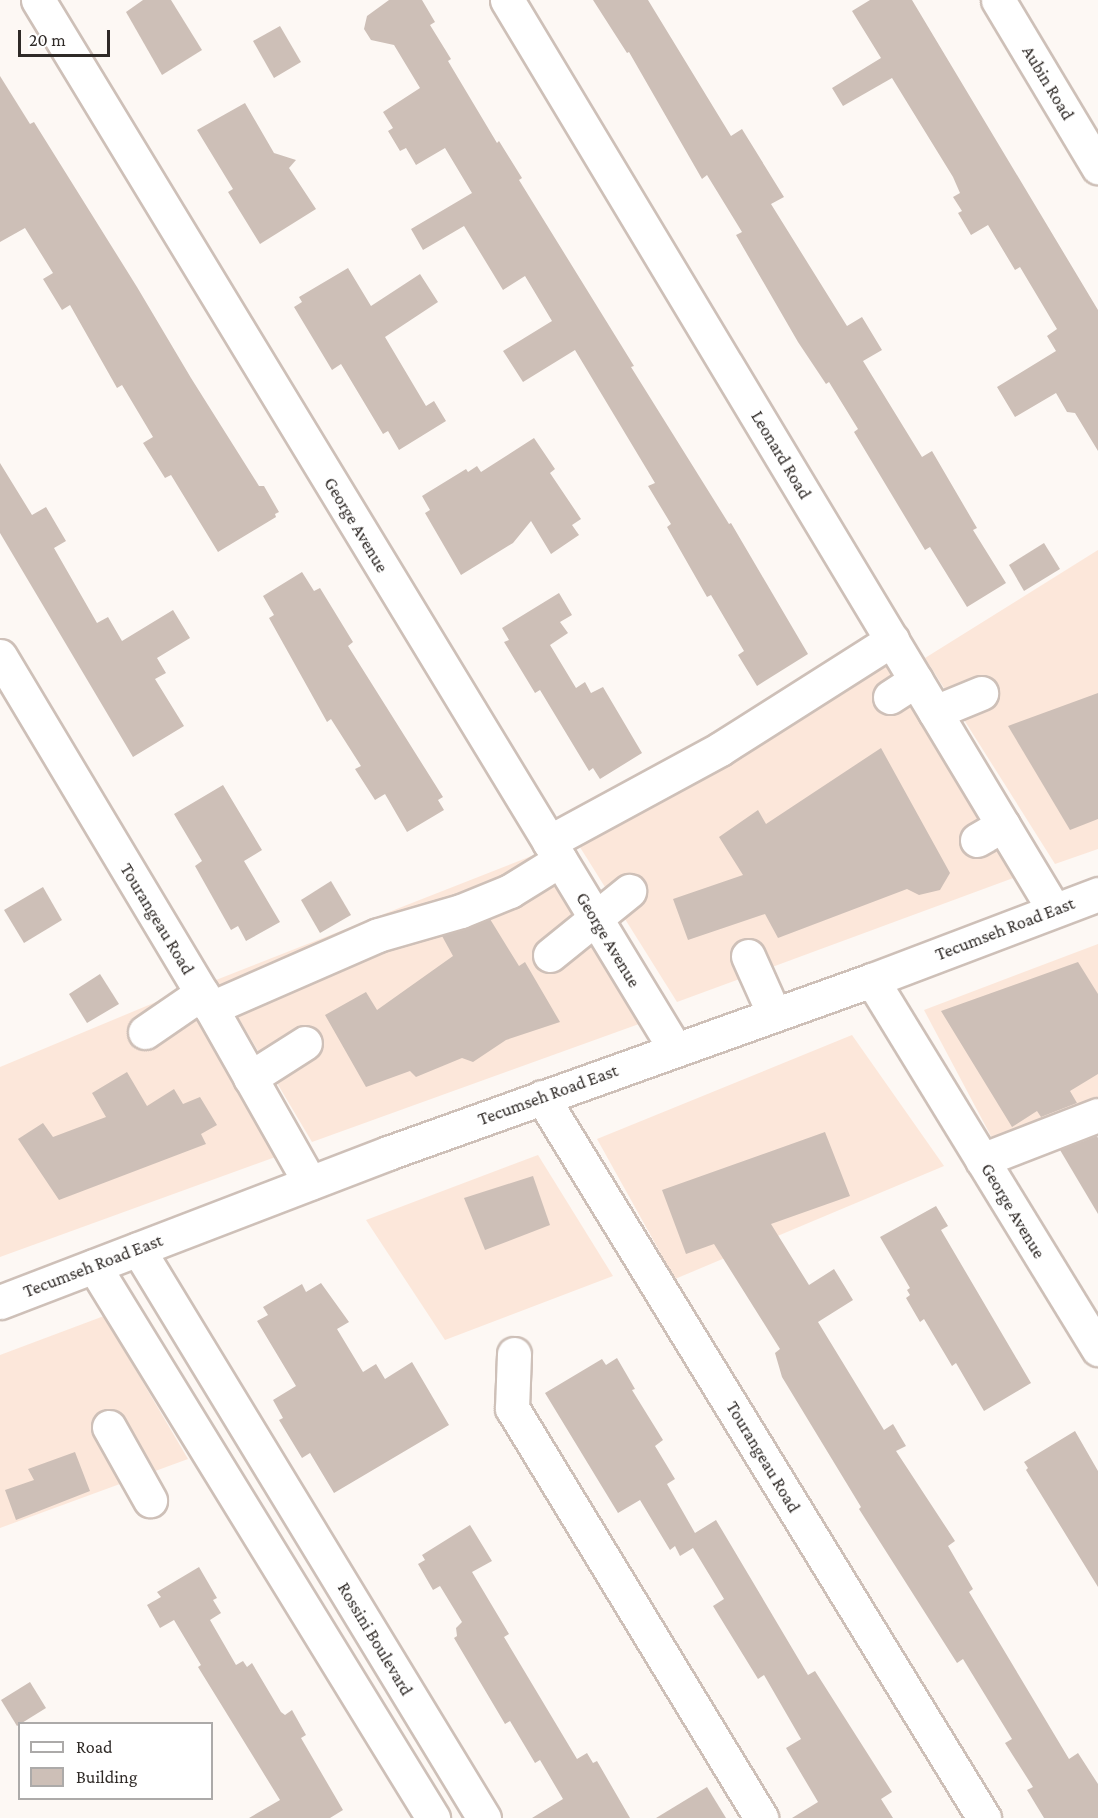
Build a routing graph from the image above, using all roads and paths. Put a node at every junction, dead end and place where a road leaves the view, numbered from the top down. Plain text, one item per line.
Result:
1 (38, 0) edge
2 (507, 0) edge
3 (998, 0) edge
4 (1098, 167) edge
5 (892, 640) junction
6 (0, 656) edge
7 (981, 693) dead end
8 (935, 712) junction
9 (555, 851) junction
10 (629, 891) dead end
11 (1098, 894) edge
12 (1054, 910) junction
13 (596, 919) junction
14 (550, 955) dead end
15 (748, 956) dead end
16 (872, 980) junction
17 (206, 1001) junction
18 (774, 1014) junction
19 (145, 1032) dead end
20 (305, 1044) dead end
21 (675, 1049) junction
22 (250, 1078) junction
23 (542, 1097) junction
24 (1098, 1115) edge
25 (982, 1160) junction
26 (310, 1183) junction
27 (138, 1249) junction
28 (94, 1266) junction
29 (0, 1302) edge
30 (1098, 1349) edge
31 (514, 1354) dead end
32 (109, 1427) dead end
33 (267, 1460) junction
34 (229, 1486) junction
35 (150, 1500) dead end
36 (433, 1818) edge
37 (484, 1818) edge
38 (761, 1818) edge
39 (984, 1818) edge

1 - 9 street, George Avenue
2 - 5 street, Leonard Road
3 - 4 street, Aubin Road
5 - 8 street, Leonard Road
5 - 9 street
6 - 17 street, Tourangeau Road
7 - 8 street
8 - 12 street, Leonard Road
9 - 13 street, George Avenue
9 - 17 street
10 - 13 street
11 - 12 street, Tecumseh Road East
12 - 16 street, Tecumseh Road East
13 - 14 street
13 - 21 street, George Avenue
15 - 18 street
16 - 18 street, Tecumseh Road East
16 - 25 street, George Avenue
17 - 19 street
17 - 22 street, Tourangeau Road
18 - 21 street, Tecumseh Road East
20 - 22 street
21 - 23 street, Tecumseh Road East
22 - 26 street, Tourangeau Road
23 - 26 street, Tecumseh Road East
23 - 39 street, Tourangeau Road
24 - 25 street
25 - 30 street, George Avenue
26 - 27 street, Tecumseh Road East
27 - 28 street, Tecumseh Road East
27 - 33 street, Rossini Boulevard
28 - 29 street, Tecumseh Road East
28 - 34 street
31 - 38 street
32 - 35 street
33 - 34 street
33 - 37 street, Rossini Boulevard
34 - 36 street

